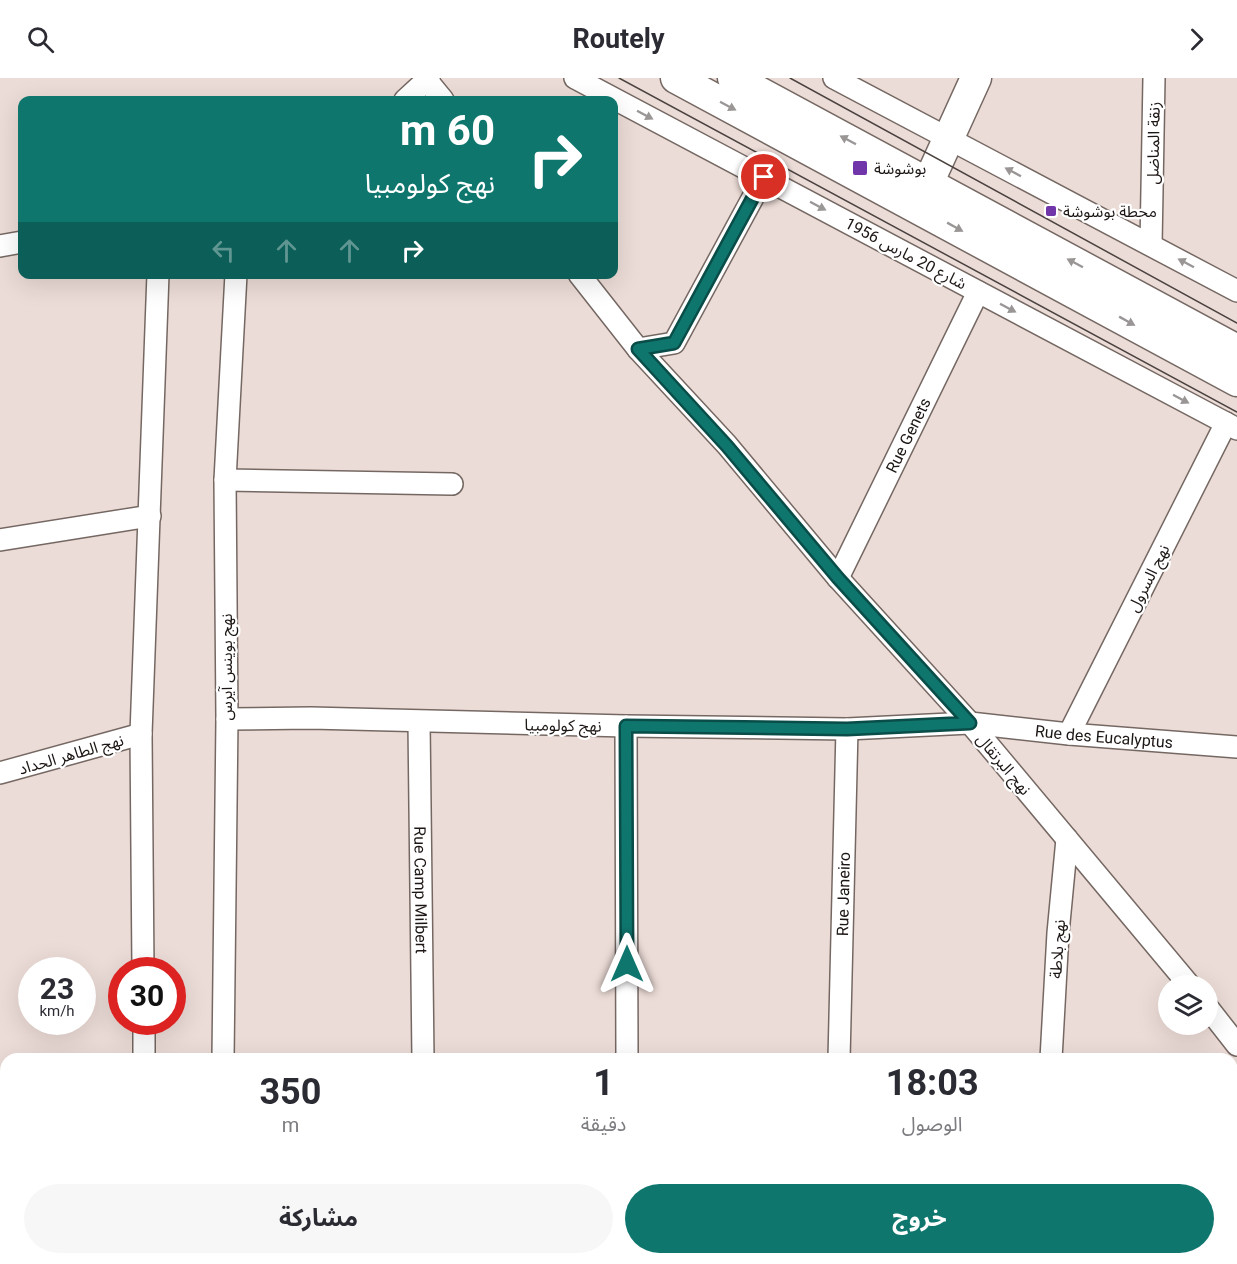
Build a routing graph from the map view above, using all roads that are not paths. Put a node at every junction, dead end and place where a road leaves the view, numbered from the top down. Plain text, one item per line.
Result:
1 (575, 78) edge
2 (676, 78) edge
3 (732, 78) edge
4 (834, 78) edge
5 (976, 78) edge
6 (1154, 78) edge
7 (427, 79) edge
8 (409, 96) edge
9 (440, 96) edge
10 (609, 96) edge
11 (618, 101) edge
12 (949, 138) junction
13 (764, 177) junction
14 (923, 195) junction
15 (18, 243) edge
16 (1151, 245) junction
17 (0, 246) edge
18 (159, 279) edge
19 (236, 279) edge
20 (583, 279) edge
21 (1237, 291) edge
22 (978, 292) junction
23 (638, 349) junction
24 (1237, 350) edge
25 (1237, 381) edge
26 (1231, 426) edge
27 (225, 480) junction
28 (452, 484) dead end
29 (150, 516) junction
30 (0, 540) edge
31 (838, 578) junction
32 (227, 719) junction
33 (419, 722) junction
34 (970, 723) junction
35 (626, 726) junction
36 (847, 729) junction
37 (141, 734) junction
38 (1069, 734) junction
39 (1237, 747) edge
40 (0, 773) edge
41 (1067, 839) junction
42 (143, 957) edge
43 (1181, 975) edge
44 (1218, 1021) edge
45 (144, 1035) edge
46 (1237, 1045) edge
47 (144, 1053) edge
48 (223, 1053) edge
49 (423, 1053) edge
50 (627, 1053) edge
51 (839, 1053) edge
52 (1051, 1053) edge

1 -> 10 street, شارع 20 مارس 1956
2 -> 14 main road
14 -> 3 main road
4 - 12 street
5 - 12 main road
6 - 16 street, زنقة المناضل
7 - 8 street
7 - 9 street
11 -> 13 street, شارع 20 مارس 1956
12 - 14 main road
16 -> 12 street
13 -> 22 street, شارع 20 مارس 1956
13 - 23 street
24 -> 14 main road
14 -> 25 main road
15 - 17 street
21 -> 16 street
18 - 29 street
19 - 27 street, نهج بوينس آيرس
20 - 23 street, نهج البرتقال
22 -> 26 street, شارع 20 مارس 1956
22 - 31 street, Rue Genets
23 - 31 street, نهج البرتقال
26 - 38 street, نهج السرول
27 - 28 street
27 - 32 street, نهج بوينس آيرس
29 - 30 street
29 - 37 street
31 - 34 street, نهج البرتقال
32 - 33 street, نهج كولومبيا
32 - 48 street, نهج بوينس آيرس
33 - 35 street, نهج كولومبيا
33 - 49 street, Rue Camp Milbert
34 - 36 street, نهج كولومبيا
34 - 38 street, Rue des Eucalyptus
34 - 41 street, نهج البرتقال
35 - 36 street, نهج كولومبيا
35 - 50 street
36 - 51 street, Rue Janeiro
37 - 40 street, نهج الطاهر الحداد
37 - 42 street
38 - 39 street, Rue des Eucalyptus
41 - 43 street, نهج البرتقال
41 - 52 street, نهج بلاطة
44 - 46 street
45 - 47 street

